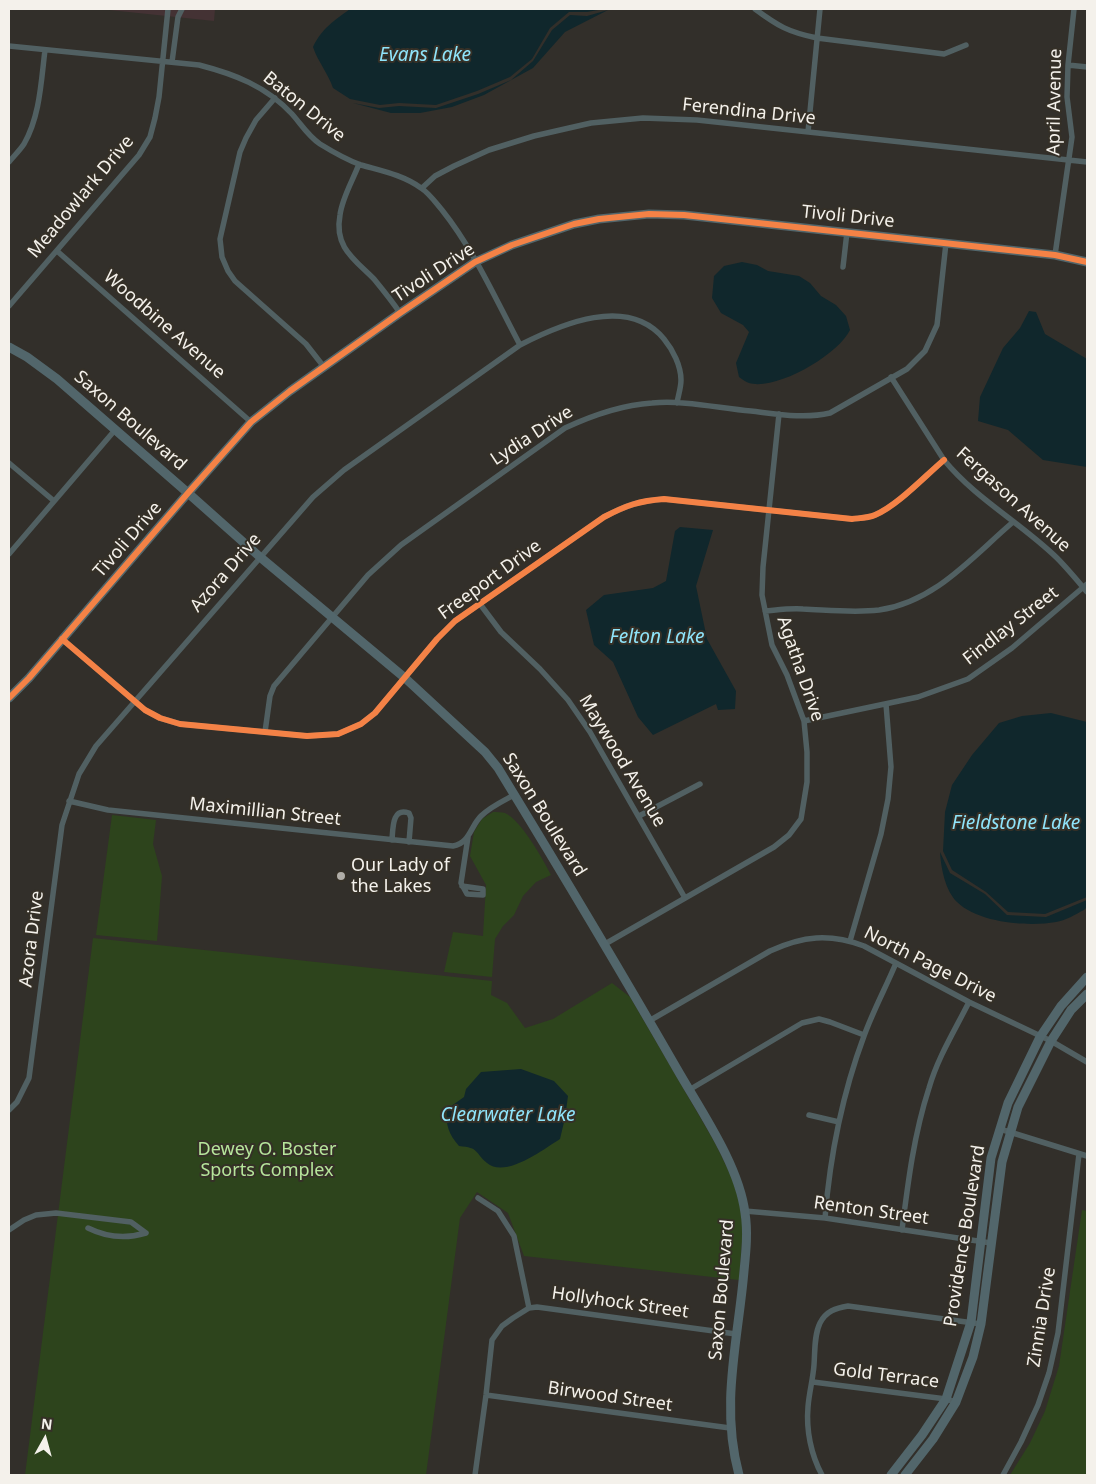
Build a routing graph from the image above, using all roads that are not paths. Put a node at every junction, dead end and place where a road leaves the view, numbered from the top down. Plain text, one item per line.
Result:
1 (168, 9) edge
2 (182, 9) edge
3 (755, 9) edge
4 (820, 9) edge
5 (1074, 9) edge
6 (817, 38) junction
7 (966, 45) dead end
8 (9, 46) edge
9 (45, 50) junction
10 (162, 62) junction
11 (172, 62) junction
12 (1068, 65) junction
13 (1087, 67) edge
14 (276, 98) junction
15 (808, 132) junction
16 (1069, 160) junction
17 (9, 162) edge
18 (1087, 162) edge
19 (359, 164) junction
20 (422, 188) junction
21 (847, 232) junction
22 (946, 243) junction
23 (57, 251) junction
24 (1056, 255) junction
25 (475, 262) junction
26 (1087, 262) edge
27 (843, 267) dead end
28 (9, 306) edge
29 (400, 313) junction
30 (9, 346) edge
31 (520, 346) junction
32 (324, 367) junction
33 (891, 377) junction
34 (677, 403) junction
35 (779, 414) junction
36 (251, 422) junction
37 (115, 430) junction
38 (944, 460) junction
39 (9, 463) edge
40 (188, 492) junction
41 (54, 501) junction
42 (769, 509) junction
43 (1013, 522) junction
44 (9, 554) edge
45 (260, 557) junction
46 (1086, 588) edge
47 (480, 604) junction
48 (765, 611) junction
49 (332, 617) junction
50 (62, 639) junction
51 (405, 678) junction
52 (9, 698) edge
53 (136, 701) junction
54 (886, 704) junction
55 (804, 721) junction
56 (265, 732) junction
57 (700, 784) dead end
58 (514, 795) junction
59 (70, 801) junction
60 (639, 816) junction
61 (468, 837) junction
62 (392, 840) junction
63 (410, 842) junction
64 (462, 886) dead end
65 (685, 898) junction
66 (850, 941) junction
67 (605, 944) junction
68 (896, 963) junction
69 (1087, 978) edge
70 (1087, 994) edge
71 (969, 1002) junction
72 (650, 1021) junction
73 (864, 1035) junction
74 (1040, 1037) junction
75 (1051, 1041) junction
76 (1087, 1062) edge
77 (689, 1090) junction
78 (9, 1110) edge
79 (809, 1115) dead end
80 (839, 1122) junction
81 (1000, 1129) junction
82 (1010, 1133) junction
83 (1079, 1154) junction
84 (1087, 1156) edge
85 (478, 1198) dead end
86 (745, 1211) junction
87 (825, 1218) junction
88 (88, 1228) dead end
89 (9, 1230) edge
90 (902, 1230) junction
91 (987, 1242) junction
92 (529, 1308) junction
93 (971, 1322) junction
94 (981, 1324) junction
95 (736, 1334) junction
96 (813, 1382) junction
97 (486, 1395) junction
98 (946, 1399) junction
99 (956, 1402) junction
100 (730, 1428) junction
101 (475, 1475) edge
102 (739, 1475) edge
103 (822, 1475) edge
104 (891, 1475) edge
105 (905, 1475) edge
106 (1003, 1475) edge

1 - 10 street, Meadowlark Drive
2 - 11 street
3 - 6 street
4 - 6 street
5 - 12 street, April Avenue
6 - 7 street
6 - 15 street
8 - 9 street, Baton Drive
9 - 10 street, Baton Drive
9 - 17 street
10 - 11 street, Baton Drive
10 - 23 street, Meadowlark Drive
11 - 14 street, Baton Drive
12 - 13 street
12 - 16 street, April Avenue
14 - 19 street, Baton Drive
14 - 32 street
15 - 16 street, Ferendina Drive
15 - 20 street, Ferendina Drive
16 - 18 street, Ferendina Drive
16 - 24 street, April Avenue
19 - 20 street, Baton Drive
19 - 29 street
20 - 25 street, Baton Drive
21 - 22 main road, Tivoli Drive
21 - 25 main road, Tivoli Drive
21 - 27 street
22 - 24 main road, Tivoli Drive
22 - 33 street, Lydia Drive
23 - 28 street, Meadowlark Drive
23 - 36 street, Woodbine Avenue
24 - 26 main road, Tivoli Drive
25 - 29 main road, Tivoli Drive
25 - 31 street, Baton Drive
29 - 32 main road, Tivoli Drive
30 - 37 main road, Saxon Boulevard
31 - 34 street, Azora Drive
31 - 45 street, Azora Drive
32 - 36 main road, Tivoli Drive
33 - 35 street, Lydia Drive
33 - 38 street, Fergason Avenue
34 - 35 street, Lydia Drive
34 - 49 street, Lydia Drive
35 - 42 street, Agatha Drive
36 - 40 main road, Tivoli Drive
37 - 40 main road, Saxon Boulevard
37 - 41 street
38 - 42 street, Freeport Drive
38 - 43 street, Fergason Avenue
39 - 41 street
40 - 45 main road, Saxon Boulevard
40 - 50 main road, Tivoli Drive
41 - 44 street
42 - 47 street, Freeport Drive
42 - 48 street, Agatha Drive
43 - 46 street, Fergason Avenue
43 - 48 street
45 - 49 main road, Saxon Boulevard
45 - 53 street, Azora Drive
46 - 54 street, Findlay Street
47 - 51 street, Freeport Drive
47 - 60 street, Maywood Avenue
48 - 55 street, Agatha Drive
49 - 51 main road, Saxon Boulevard
49 - 56 street, Lydia Drive
50 - 52 main road, Tivoli Drive
50 - 53 street, Freeport Drive
51 - 56 street, Freeport Drive
51 - 58 main road, Saxon Boulevard
53 - 56 street, Freeport Drive
53 - 59 street, Azora Drive
54 - 55 street, Findlay Street
54 - 66 street
55 - 65 street, Agatha Drive
57 - 60 street
58 - 61 street
58 - 67 main road, Saxon Boulevard
59 - 62 street, Maximillian Street
59 - 78 street, Azora Drive
60 - 65 street, Maywood Avenue
61 - 63 street, Maximillian Street
61 - 64 street
62 - 63 street, Maximillian Street
62 - 63 street
65 - 67 street, Agatha Drive
66 - 68 street, North Page Drive
66 - 72 street, North Page Drive
67 - 72 main road, Saxon Boulevard
68 - 71 street, North Page Drive
68 - 73 street
69 - 74 main road, Providence Boulevard
70 - 75 main road, Providence Boulevard
71 - 74 street, North Page Drive
71 - 90 street
72 - 77 main road, Saxon Boulevard
73 - 77 street
73 - 80 street
74 - 75 street, North Page Drive
74 - 81 main road, Providence Boulevard
75 - 76 street, North Page Drive
75 - 82 main road, Providence Boulevard
77 - 86 main road, Saxon Boulevard
79 - 80 street
80 - 87 street
81 - 82 street
81 - 91 main road, Providence Boulevard
82 - 83 street
82 - 91 main road, Providence Boulevard
83 - 84 street
83 - 106 street, Zinnia Drive
85 - 92 street
86 - 87 street, Renton Street
86 - 95 main road, Saxon Boulevard
87 - 90 street, Renton Street
88 - 89 street
90 - 91 street, Renton Street
91 - 93 main road, Providence Boulevard
91 - 94 main road, Providence Boulevard
92 - 95 street, Hollyhock Street
92 - 97 street
93 - 94 street
93 - 96 street
93 - 98 main road, Providence Boulevard
94 - 99 main road, Providence Boulevard
95 - 100 main road, Saxon Boulevard
96 - 98 street, Gold Terrace
96 - 103 street
97 - 100 street, Birwood Street
97 - 101 street
98 - 99 street, Gold Terrace
98 - 104 main road, Providence Boulevard
99 - 105 main road, Providence Boulevard
100 - 102 main road, Saxon Boulevard

